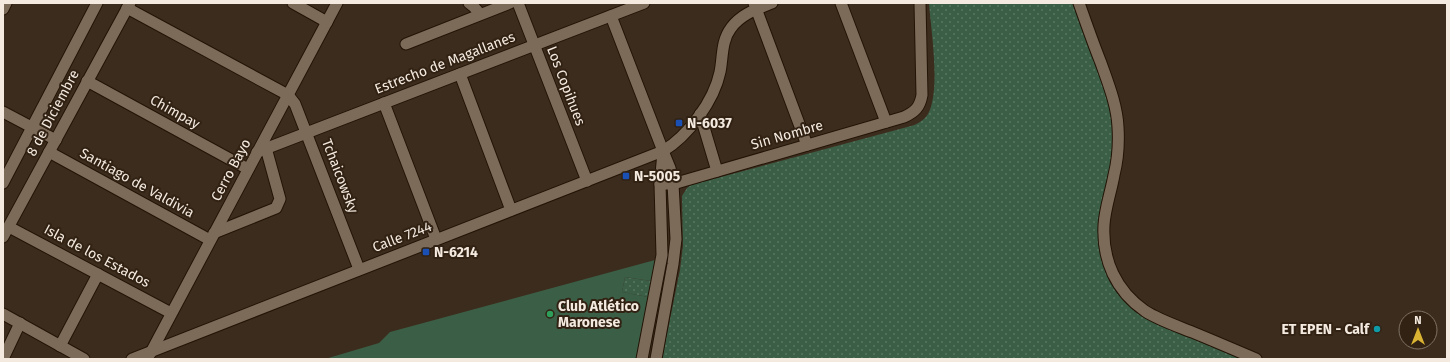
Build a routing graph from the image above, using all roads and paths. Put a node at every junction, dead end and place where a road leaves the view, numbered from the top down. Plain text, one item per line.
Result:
1 (6, 3) edge
2 (97, 3) edge
3 (293, 3) edge
4 (337, 3) edge
5 (469, 3) edge
6 (510, 3) edge
7 (518, 3) edge
8 (644, 3) edge
9 (772, 3) edge
10 (841, 3) edge
11 (920, 3) edge
12 (1079, 3) edge
13 (129, 6) edge
14 (755, 6) edge
15 (3, 9) edge
16 (480, 14) junction
17 (611, 16) junction
18 (327, 22) junction
19 (406, 44) dead end
20 (534, 45) junction
21 (460, 74) junction
22 (88, 81) junction
23 (288, 95) junction
24 (384, 103) junction
25 (3, 112) edge
26 (700, 114) junction
27 (886, 122) junction
28 (32, 127) junction
29 (307, 132) junction
30 (56, 140) junction
31 (807, 145) junction
32 (262, 150) junction
33 (663, 151) junction
34 (49, 152) junction
35 (248, 169) junction
36 (717, 171) junction
37 (587, 180) junction
38 (3, 183) edge
39 (660, 184) junction
40 (673, 184) junction
41 (511, 210) junction
42 (9, 227) junction
43 (212, 237) junction
44 (3, 238) edge
45 (436, 239) junction
46 (359, 269) junction
47 (98, 274) junction
48 (171, 313) junction
49 (3, 314) edge
50 (20, 323) junction
51 (60, 346) junction
52 (150, 355) edge
53 (3, 359) edge
54 (84, 359) edge
55 (132, 359) edge
56 (642, 359) edge
57 (656, 359) edge
58 (1256, 359) edge

1 - 15 street
2 - 28 street, 8 de Diciembre
3 - 18 street
4 - 18 street, Cerro Bayo
5 - 16 street
6 - 16 street
7 - 20 street, Los Copihues
8 - 17 street, Estrecho de Magallanes
9 - 14 street
10 - 27 street
11 - 27 street, Sin Nombre
12 - 58 street
13 - 22 street, 8 de Diciembre
13 - 23 street
14 - 26 street
14 - 31 street
16 - 19 street
17 - 20 street, Estrecho de Magallanes
17 - 33 street
18 - 23 street, Cerro Bayo
20 - 21 street, Estrecho de Magallanes
20 - 37 street, Los Copihues
21 - 24 street, Estrecho de Magallanes
21 - 41 street
22 - 30 street, 8 de Diciembre
22 - 35 street, Chimpay
23 - 29 street, Tchaicowsky
23 - 32 street, Cerro Bayo
24 - 29 street, Estrecho de Magallanes
24 - 45 street
25 - 28 street
26 - 33 street
26 - 36 street
27 - 31 street, Sin Nombre
28 - 30 street
28 - 38 street, 8 de Diciembre
29 - 32 street, Estrecho de Magallanes
29 - 46 street, Tchaicowsky
30 - 34 street, 8 de Diciembre
31 - 36 street, Sin Nombre
32 - 35 street, Cerro Bayo
32 - 43 street
33 - 37 street, Calle 7244
33 - 39 street
33 - 40 street
34 - 42 street, 8 de Diciembre
34 - 43 street, Santiago de Valdivia
35 - 43 street, Cerro Bayo
36 - 40 street, Sin Nombre
37 - 41 street, Calle 7244
39 - 40 street, Sin Nombre
39 - 56 street
40 - 57 street
41 - 45 street, Calle 7244
42 - 44 street, 8 de Diciembre
42 - 47 street, Isla de los Estados
43 - 48 street, Cerro Bayo
45 - 46 street, Calle 7244
46 - 52 street, Calle 7244
47 - 48 street, Isla de los Estados
47 - 51 street
48 - 52 street, Cerro Bayo
49 - 50 street
50 - 51 street
50 - 53 street
51 - 54 street
52 - 55 street, Calle 7244

